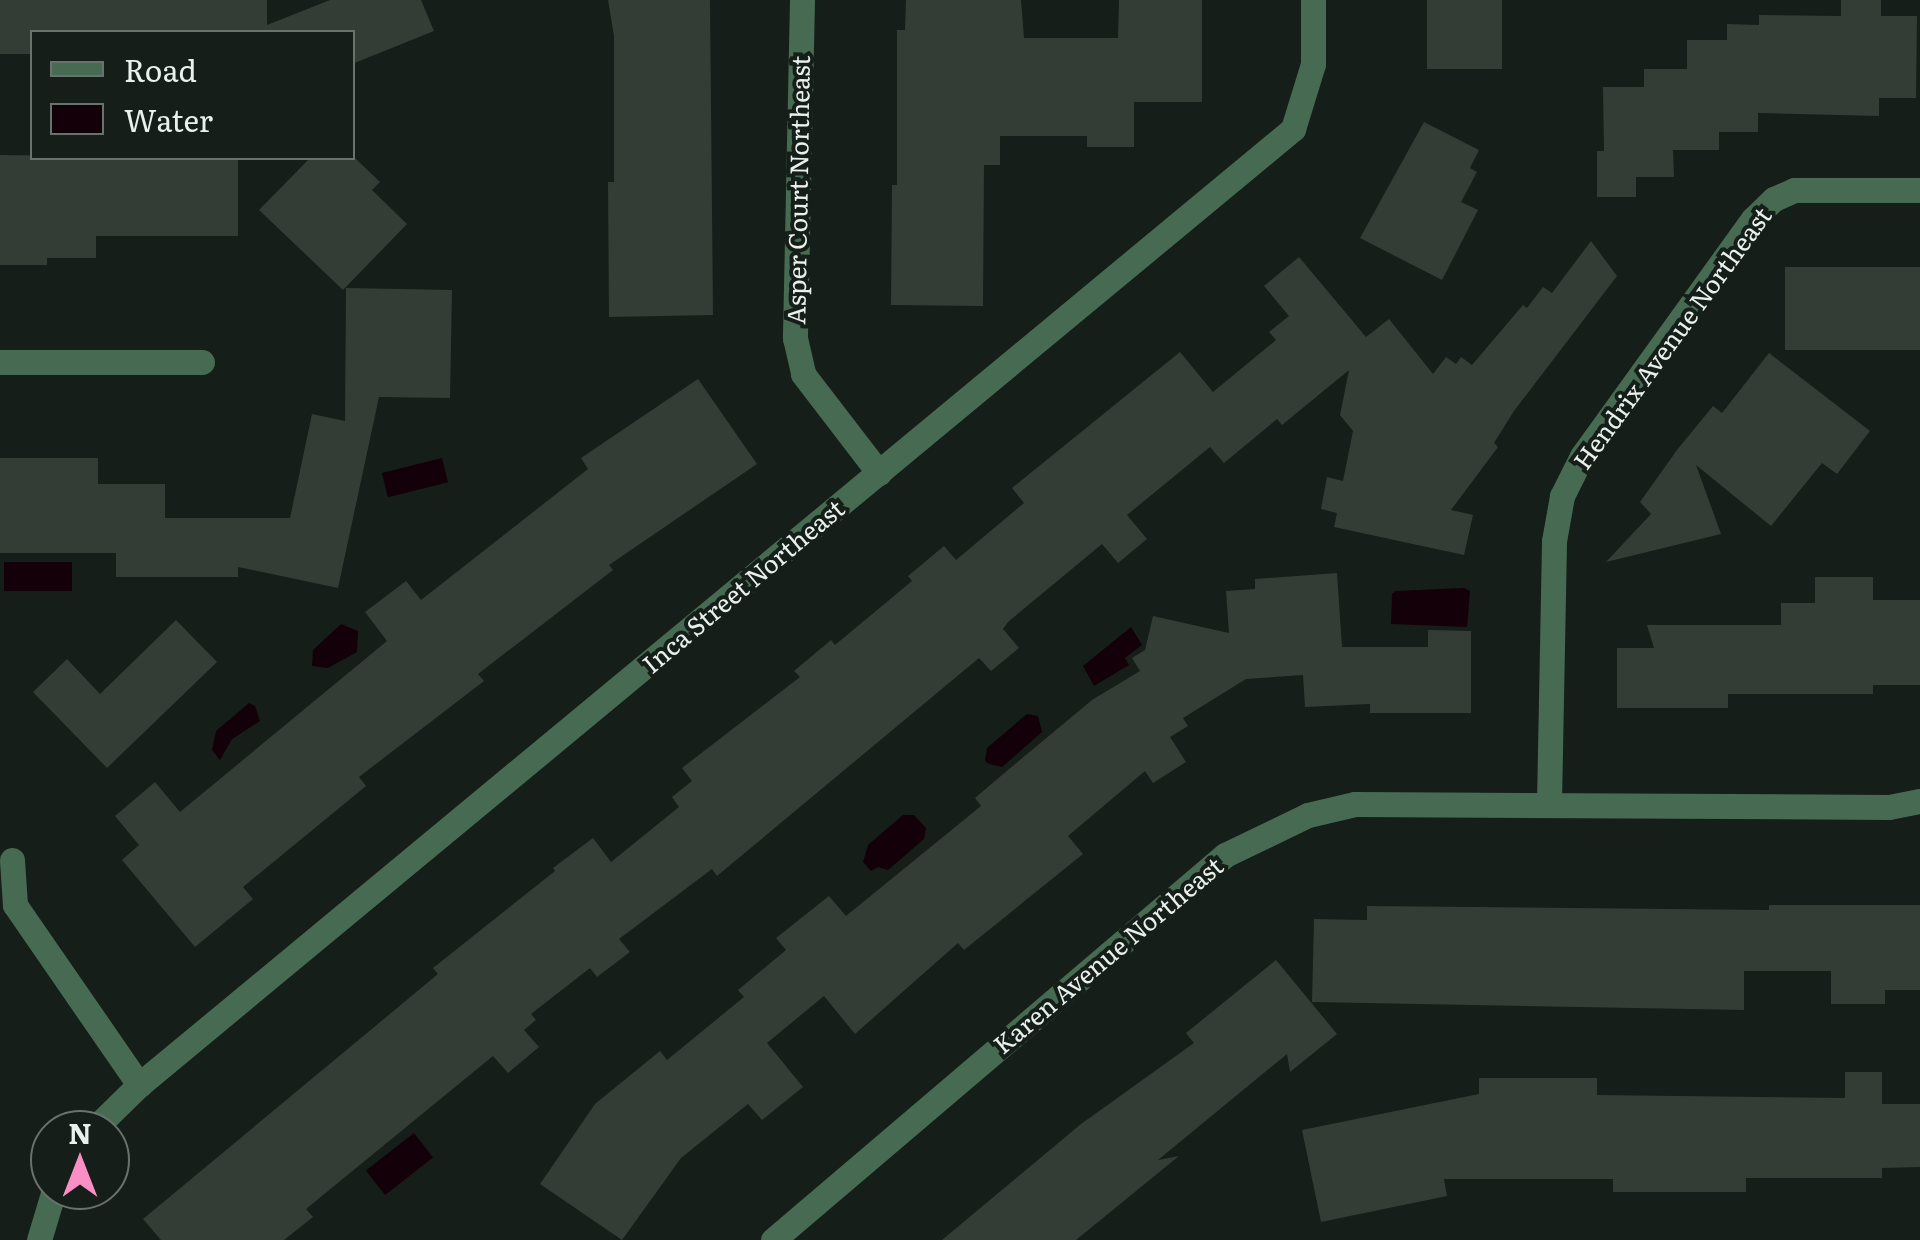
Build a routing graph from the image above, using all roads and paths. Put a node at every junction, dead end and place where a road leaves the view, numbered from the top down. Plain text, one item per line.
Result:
1 (802, 0) edge
2 (1313, 0) edge
3 (1920, 190) edge
4 (0, 362) edge
5 (202, 362) dead end
6 (879, 473) junction
7 (1920, 801) edge
8 (1549, 803) junction
9 (12, 860) dead end
10 (140, 1085) junction
11 (114, 1110) edge
12 (48, 1210) edge
13 (39, 1240) edge
14 (773, 1240) edge

1 - 6 street, Asper Court Northeast
2 - 6 street, Inca Street Northeast
3 - 8 street, Hendrix Avenue Northeast
4 - 5 street
6 - 10 street, Inca Street Northeast
7 - 8 street, Karen Avenue Northeast
8 - 14 street, Karen Avenue Northeast
9 - 10 street
10 - 11 street, Inca Street Northeast
12 - 13 street

